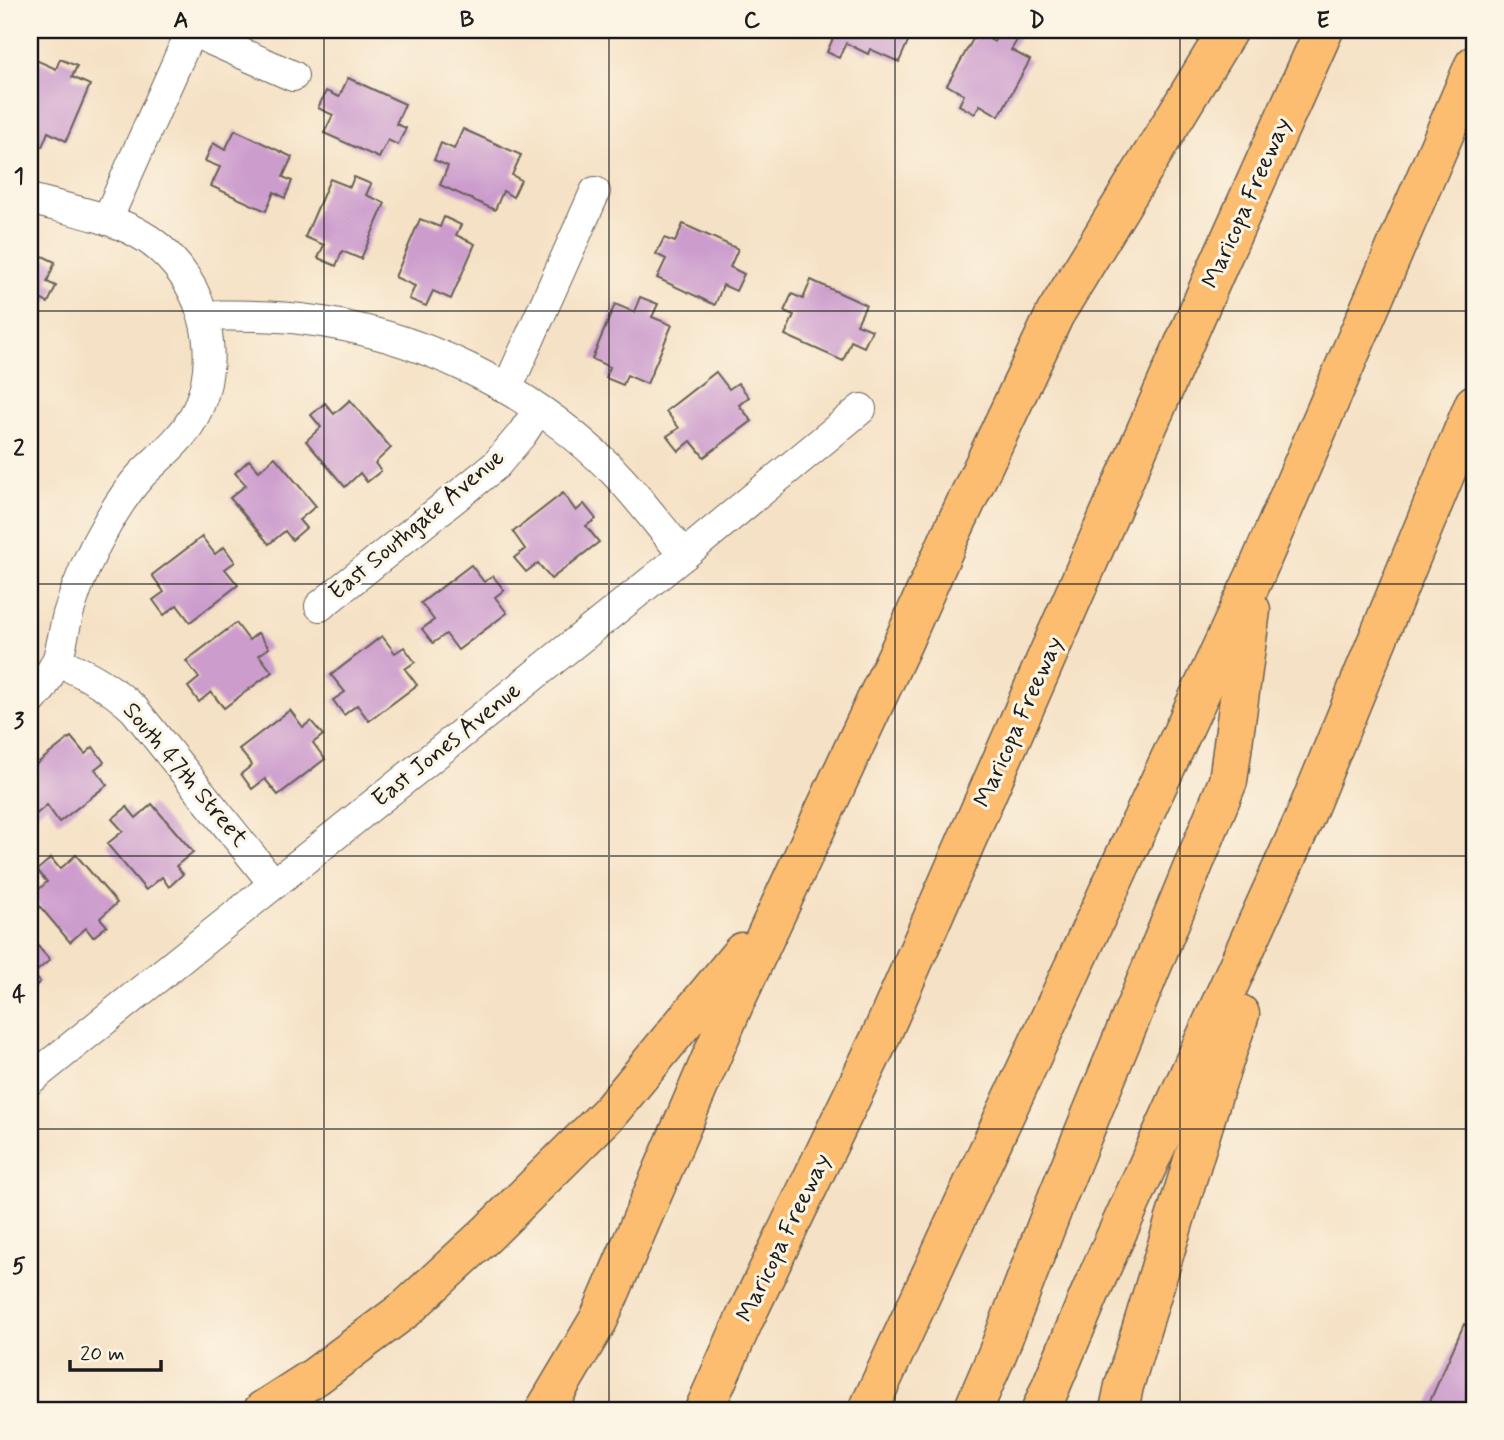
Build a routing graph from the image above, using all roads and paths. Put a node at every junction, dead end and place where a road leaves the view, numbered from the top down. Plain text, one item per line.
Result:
1 (190, 30) edge
2 (1228, 30) edge
3 (1324, 30) edge
4 (1474, 65) edge
5 (293, 76) dead end
6 (595, 192) dead end
7 (30, 200) edge
8 (107, 220) junction
9 (204, 315) junction
10 (506, 389) junction
11 (1474, 404) edge
12 (862, 409) dead end
13 (538, 410) junction
14 (684, 555) junction
15 (1256, 573) junction
16 (320, 606) dead end
17 (57, 661) junction
18 (30, 702) edge
19 (1304, 820) junction
20 (274, 884) junction
21 (780, 905) junction
22 (30, 1080) edge
23 (263, 1410) edge
24 (545, 1410) edge
25 (704, 1410) edge
26 (868, 1410) edge
27 (973, 1410) edge
28 (1041, 1410) edge
29 (1119, 1410) edge

1 - 5 street
1 - 8 street
2 - 21 highway
3 - 25 highway, Maricopa Freeway
4 - 15 highway
6 - 10 street
7 - 8 street
8 - 9 street
9 - 10 street
9 - 17 street
10 - 13 street
11 - 19 highway
12 - 14 street, East Jones Avenue
13 - 14 street
13 - 16 street, East Southgate Avenue
14 - 20 street, East Jones Avenue
15 - 26 highway
15 - 27 highway
17 - 18 street
17 - 20 street, South 47th Street
19 - 28 highway
19 - 29 highway
20 - 22 street, East Jones Avenue
21 - 23 highway
21 - 24 highway

